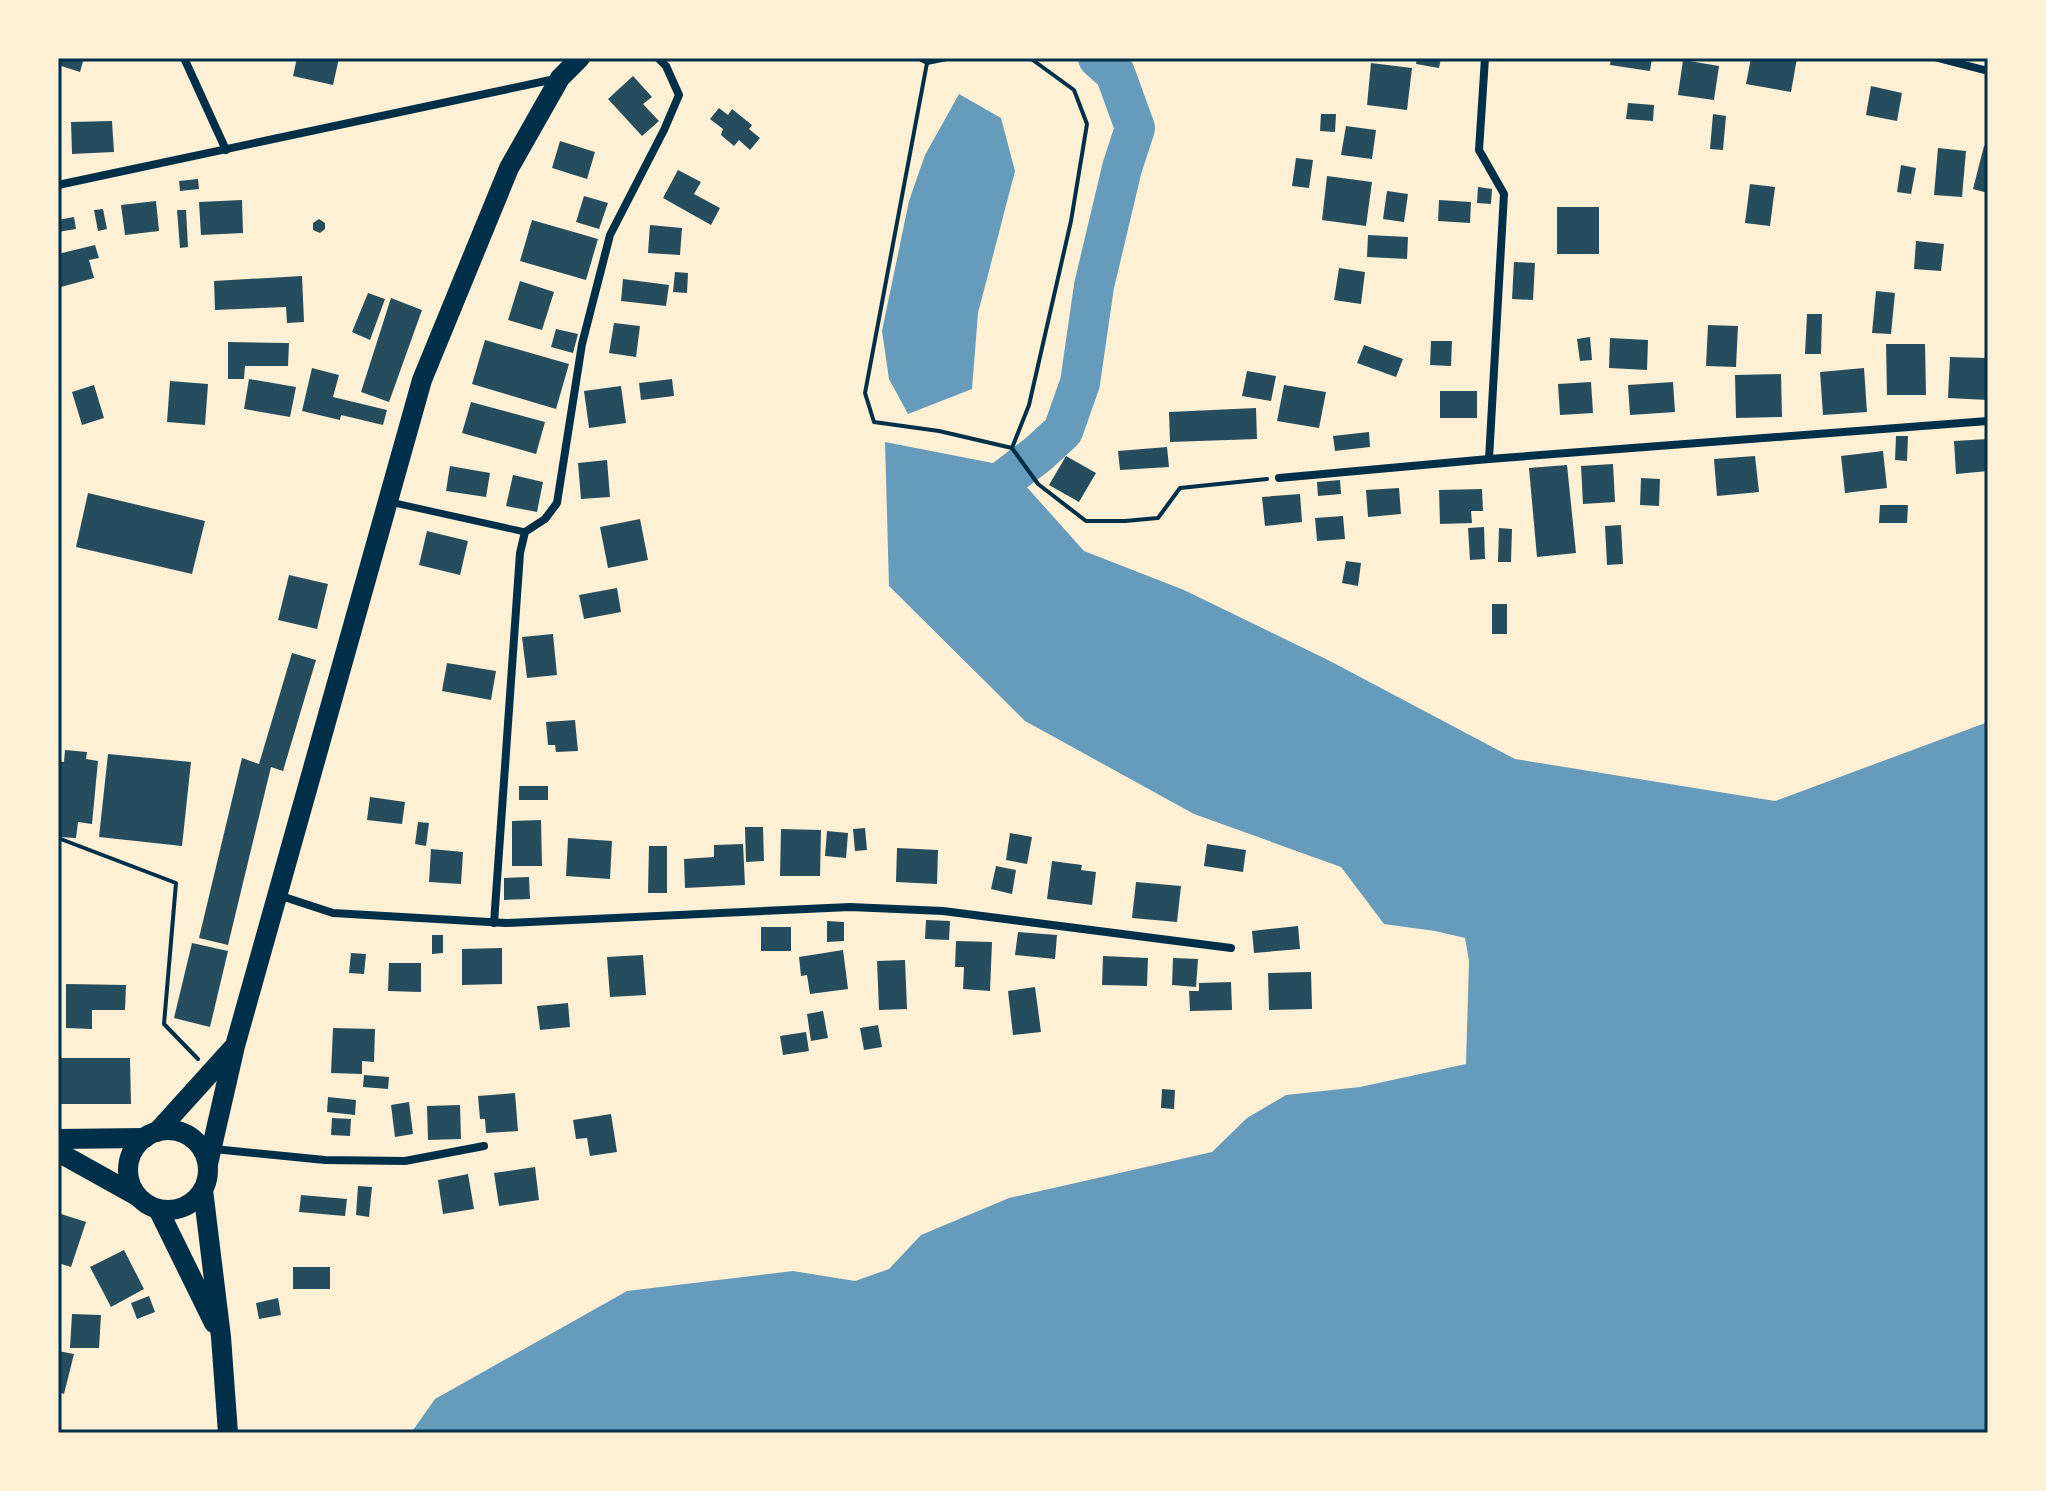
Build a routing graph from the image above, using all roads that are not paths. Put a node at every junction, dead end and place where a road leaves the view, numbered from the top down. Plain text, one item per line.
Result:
1 (184, 58) edge
2 (580, 58) edge
3 (658, 58) edge
4 (1485, 58) edge
5 (1938, 58) edge
6 (1988, 71) edge
7 (560, 78) junction
8 (226, 150) junction
9 (58, 185) edge
10 (1988, 421) edge
11 (1489, 459) junction
12 (1279, 478) road end
13 (389, 502) junction
14 (525, 532) junction
15 (278, 895) junction
16 (494, 923) junction
17 (1231, 948) dead end
18 (235, 1046) junction
19 (151, 1135) junction
20 (58, 1139) edge
21 (484, 1146) dead end
22 (58, 1152) edge
23 (210, 1156) junction
24 (203, 1190) junction
25 (137, 1196) junction
26 (158, 1209) junction
27 (221, 1337) junction
28 (228, 1433) edge

1 - 8 street
2 - 7 main road
3 - 14 street
4 - 11 street
5 - 6 street
7 - 8 street
7 - 13 main road
8 - 9 street
10 - 11 street
11 - 12 street
13 - 14 street
13 - 15 main road
14 - 16 street
15 - 16 street
15 - 18 main road
16 - 17 street
18 - 19 main road
18 - 23 main road
19 - 20 main road
19 - 23 main road
19 - 25 main road
21 - 23 street
22 - 25 main road
23 - 24 main road
24 - 26 main road
24 - 27 main road
25 - 26 main road
26 - 27 main road
27 - 28 main road

